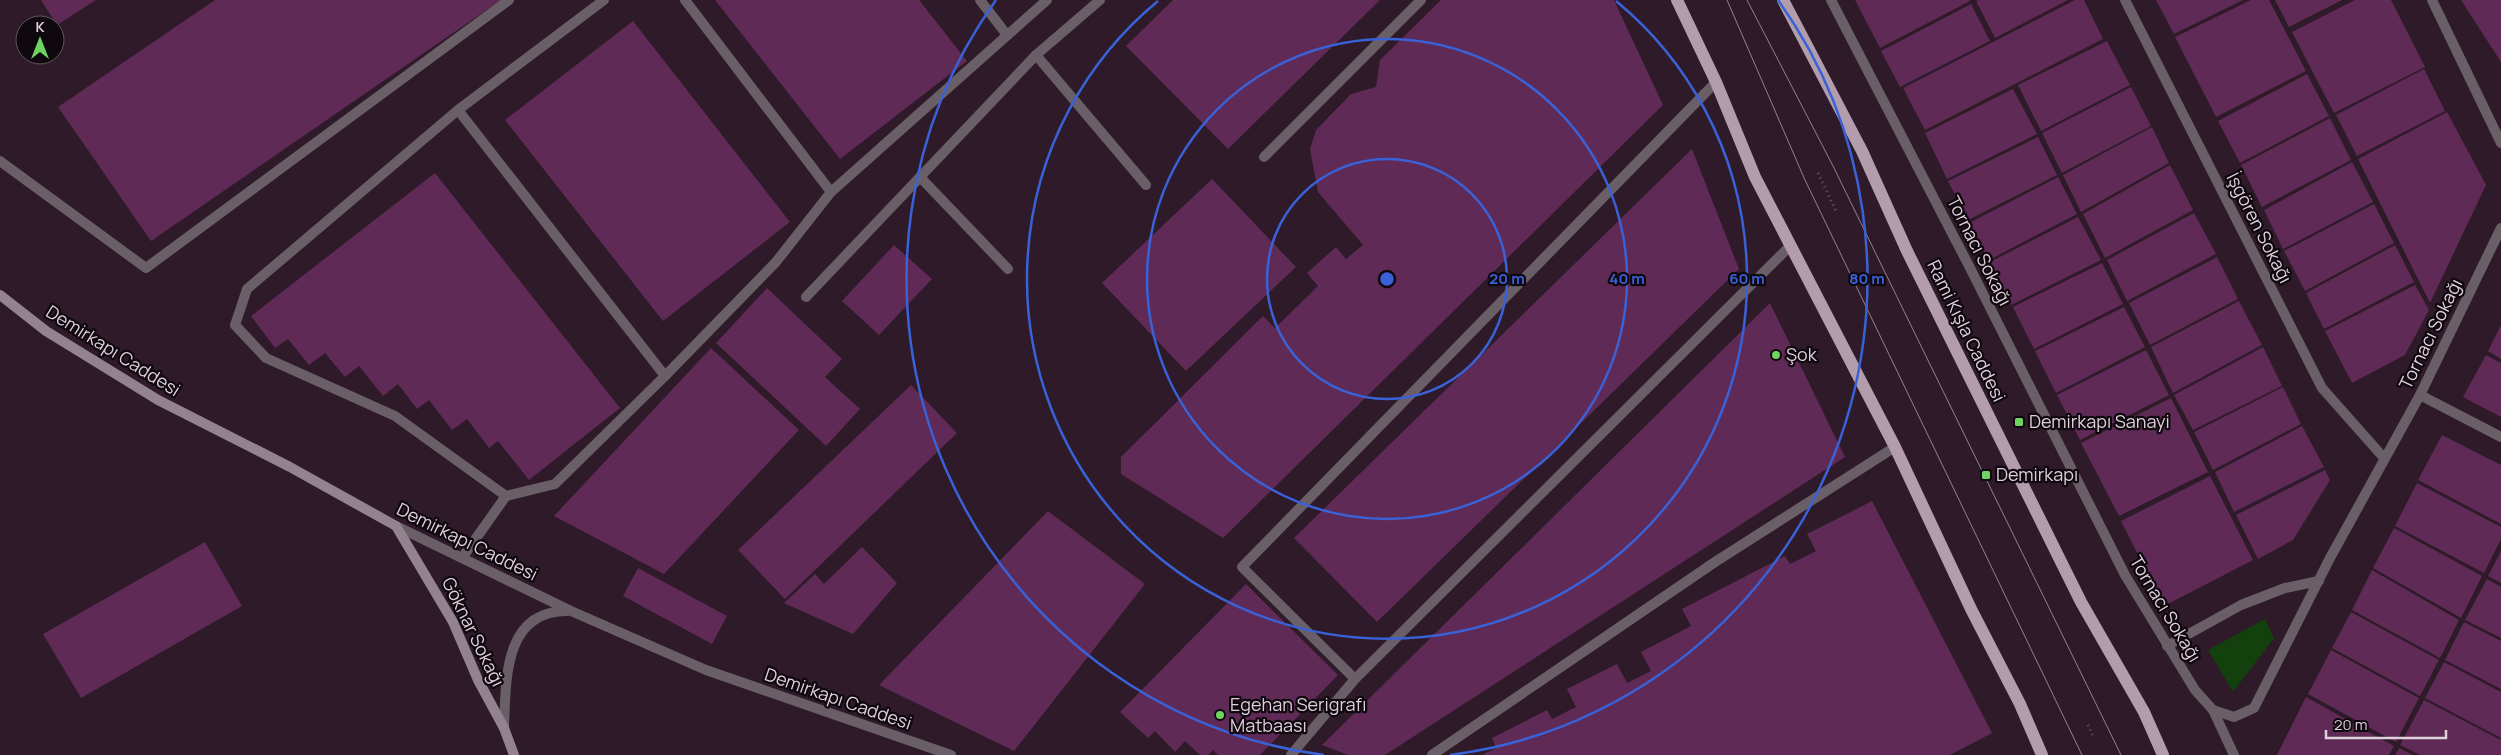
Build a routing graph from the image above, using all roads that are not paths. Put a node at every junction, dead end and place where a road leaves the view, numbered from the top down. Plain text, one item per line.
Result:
1 (509, 0) edge
2 (604, 0) edge
3 (685, 0) edge
4 (980, 0) edge
5 (1047, 0) edge
6 (1100, 0) edge
7 (1421, 0) edge
8 (1677, 0) edge
9 (1783, 0) edge
10 (1831, 0) edge
11 (2125, 0) edge
12 (2432, 0) edge
13 (1007, 35) junction
14 (1036, 55) junction
15 (1716, 82) junction
16 (458, 110) junction
17 (2501, 143) edge
18 (1264, 157) dead end
19 (0, 161) edge
20 (920, 177) junction
21 (1146, 185) dead end
22 (831, 192) junction
23 (2501, 228) edge
24 (1791, 245) junction
25 (1008, 269) dead end
26 (0, 295) edge
27 (806, 297) dead end
28 (665, 376) junction
29 (2420, 394) junction
30 (2501, 437) edge
31 (1895, 447) junction
32 (2384, 458) junction
33 (506, 496) junction
34 (396, 526) junction
35 (462, 558) junction
36 (2319, 581) junction
37 (571, 611) junction
38 (2167, 646) junction
39 (1356, 679) junction
40 (2213, 710) junction
41 (504, 728) junction
42 (514, 755) edge
43 (951, 755) edge
44 (1291, 755) edge
45 (1432, 755) edge
46 (2042, 755) edge
47 (2163, 755) edge
48 (2234, 755) edge

1 - 19 street
2 - 16 street
3 - 22 street
4 - 13 street
5 - 13 street
6 - 14 street
7 - 18 street
8 - 15 main road
9 - 47 main road, Rami Kışla Caddesi
10 - 38 street, Tornacı Sokağı
11 - 32 street, İşgören Sokağı
12 - 17 street
13 - 22 street
14 - 20 street
14 - 21 street
15 - 24 main road
15 - 39 street
16 - 28 street
16 - 33 street
20 - 25 street
20 - 27 street
22 - 28 street
23 - 29 street, Tornacı Sokağı
24 - 31 main road
24 - 39 street
26 - 34 main road, Demirkapı Caddesi
28 - 33 street
29 - 30 street
29 - 32 street, Tornacı Sokağı
31 - 45 street
31 - 46 main road
32 - 36 street, Tornacı Sokağı
33 - 35 street
34 - 35 street, Demirkapı Caddesi
34 - 41 main road, Göknar Sokağı
35 - 37 street, Demirkapı Caddesi
36 - 38 street
36 - 40 street, Tornacı Sokağı
37 - 41 street
37 - 43 street, Demirkapı Caddesi
38 - 40 street, Tornacı Sokağı
39 - 44 street
40 - 48 street
41 - 42 main road, Göknar Sokağı

